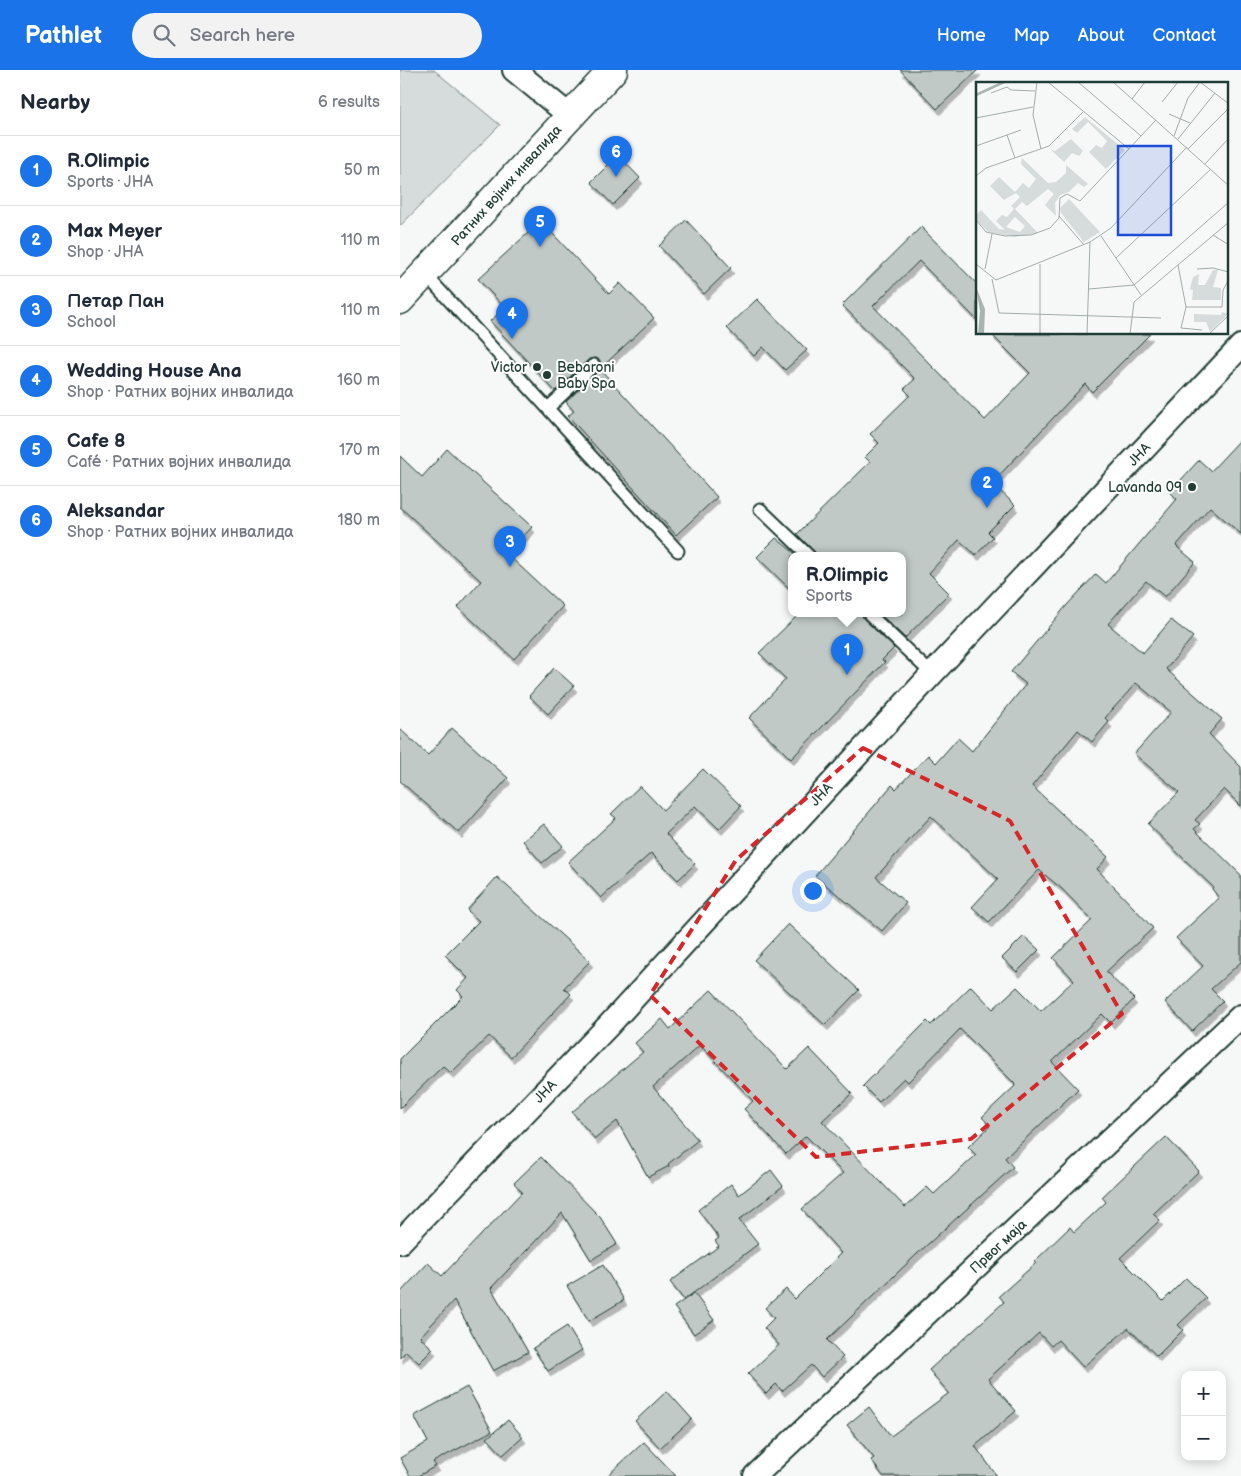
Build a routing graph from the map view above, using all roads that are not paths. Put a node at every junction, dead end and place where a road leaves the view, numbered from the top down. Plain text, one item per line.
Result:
1 (514, 70) edge
2 (613, 70) edge
3 (570, 116) junction
4 (425, 274) junction
5 (400, 300) edge
6 (1241, 346) edge
7 (594, 365) dead end
8 (548, 408) junction
9 (760, 509) dead end
10 (678, 551) dead end
11 (805, 552) edge
12 (872, 617) edge
13 (932, 674) junction
14 (1241, 1016) edge
15 (400, 1242) edge
16 (755, 1476) edge

1 - 3 street
2 - 3 street, Ратних војних инвалида
3 - 4 street, Ратних војних инвалида
4 - 5 street, Ратних војних инвалида
4 - 8 lane
6 - 13 street, ЈНА
7 - 8 lane
8 - 10 lane
9 - 11 lane
12 - 13 lane
13 - 15 street, ЈНА
14 - 16 street, Првог маја

